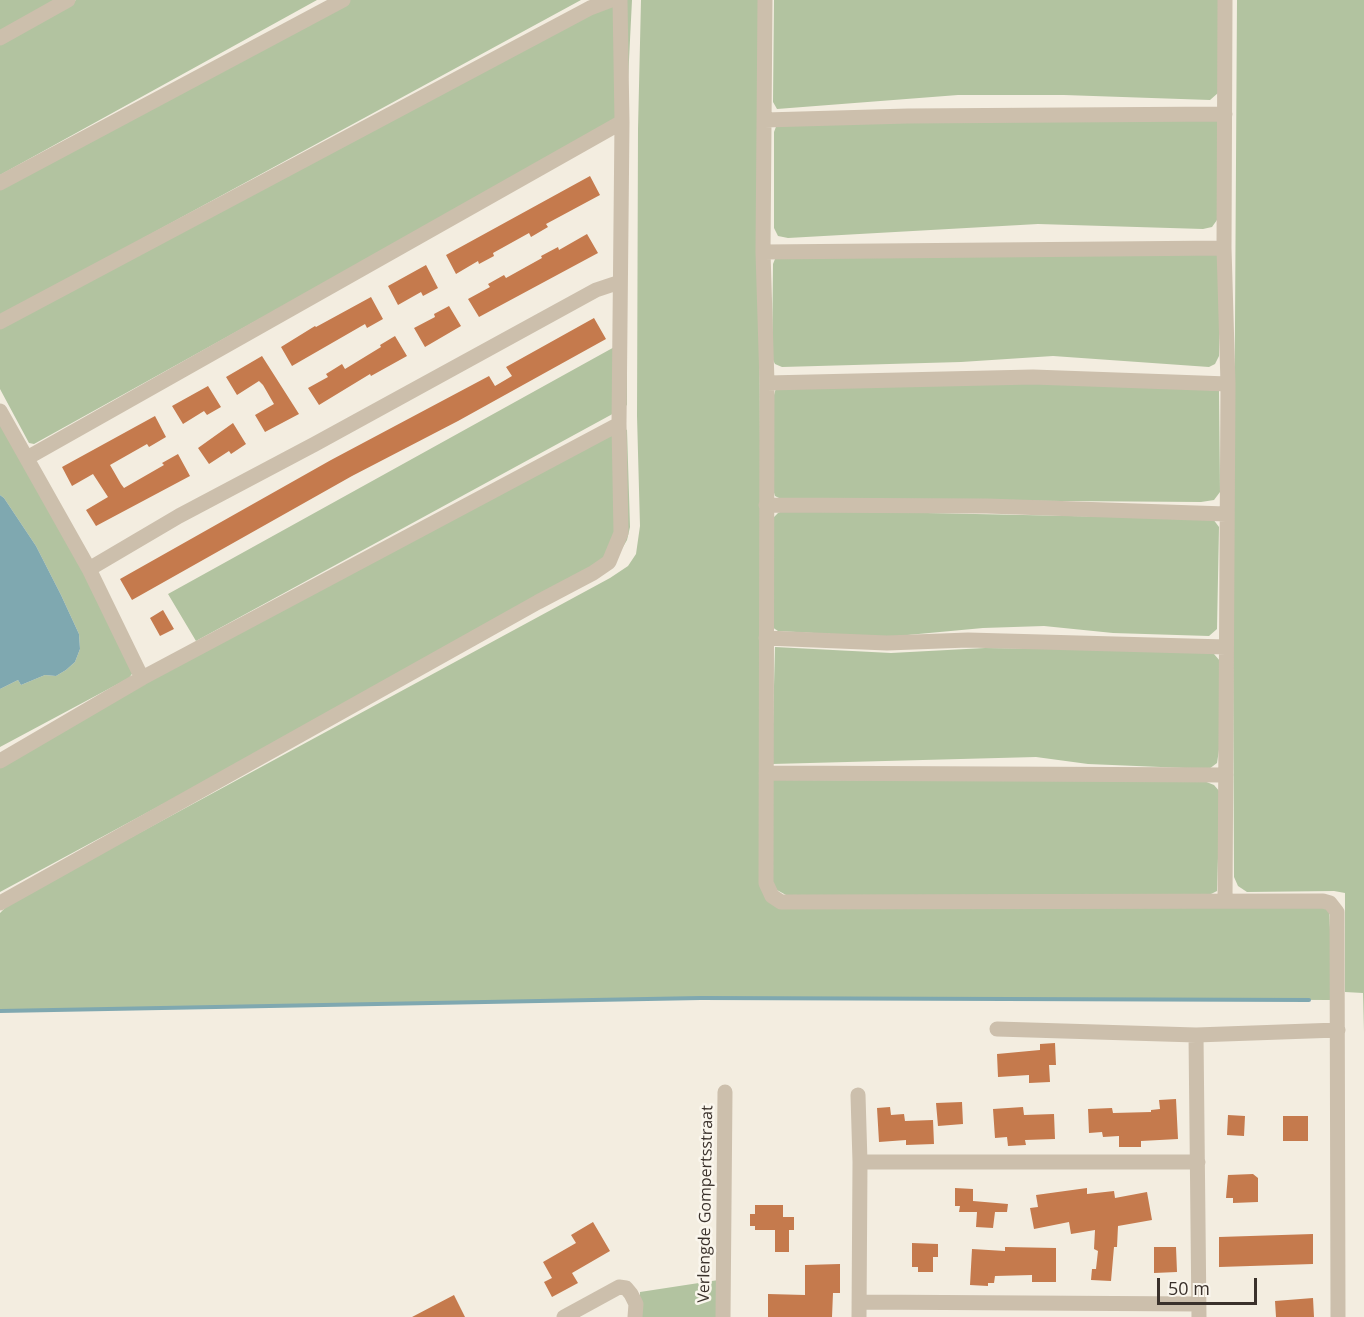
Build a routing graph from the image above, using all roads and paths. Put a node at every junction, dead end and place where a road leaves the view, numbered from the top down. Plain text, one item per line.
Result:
1 (68, 0) edge
2 (343, 0) edge
3 (611, 0) edge
4 (620, 0) edge
5 (765, 0) edge
6 (1225, 0) edge
7 (0, 38) edge
8 (1225, 114) junction
9 (765, 120) junction
10 (622, 122) junction
11 (0, 183) edge
12 (1224, 248) junction
13 (763, 252) junction
14 (620, 282) junction
15 (0, 322) edge
16 (767, 383) junction
17 (1228, 384) junction
18 (0, 411) edge
19 (619, 424) junction
20 (27, 458) junction
21 (766, 505) junction
22 (1226, 514) junction
23 (89, 569) junction
24 (766, 638) junction
25 (1226, 646) junction
26 (142, 678) junction
27 (0, 760) edge
28 (766, 772) junction
29 (1226, 775) junction
30 (1225, 901) junction
31 (0, 903) edge
32 (997, 1029) dead end
33 (1338, 1030) junction
34 (1196, 1035) junction
35 (725, 1092) dead end
36 (858, 1095) dead end
37 (860, 1162) junction
38 (1198, 1162) junction
39 (859, 1309) edge
40 (1199, 1311) edge
41 (564, 1317) edge
42 (635, 1317) edge
43 (723, 1317) edge
44 (1338, 1317) edge

1 - 7 street
2 - 11 street
3 - 15 street
4 - 10 street
5 - 9 street
6 - 8 street
8 - 9 street
8 - 12 street
9 - 13 street
10 - 14 street
10 - 20 street
12 - 13 street
12 - 17 street
13 - 16 street
14 - 19 street
14 - 23 street
16 - 17 street
16 - 21 street
17 - 22 street
18 - 20 street
19 - 26 street
19 - 31 street
20 - 23 street
21 - 22 street
21 - 24 street
22 - 25 street
23 - 26 street
24 - 25 street
24 - 28 street
25 - 29 street
26 - 27 street
28 - 29 street
28 - 30 street
29 - 30 street
30 - 33 street
32 - 34 street
33 - 34 street
33 - 44 street
34 - 38 street
35 - 43 street, Verlengde Gompertsstraat
36 - 37 street
37 - 38 street
37 - 39 street
38 - 40 street
39 - 40 street
41 - 42 street

